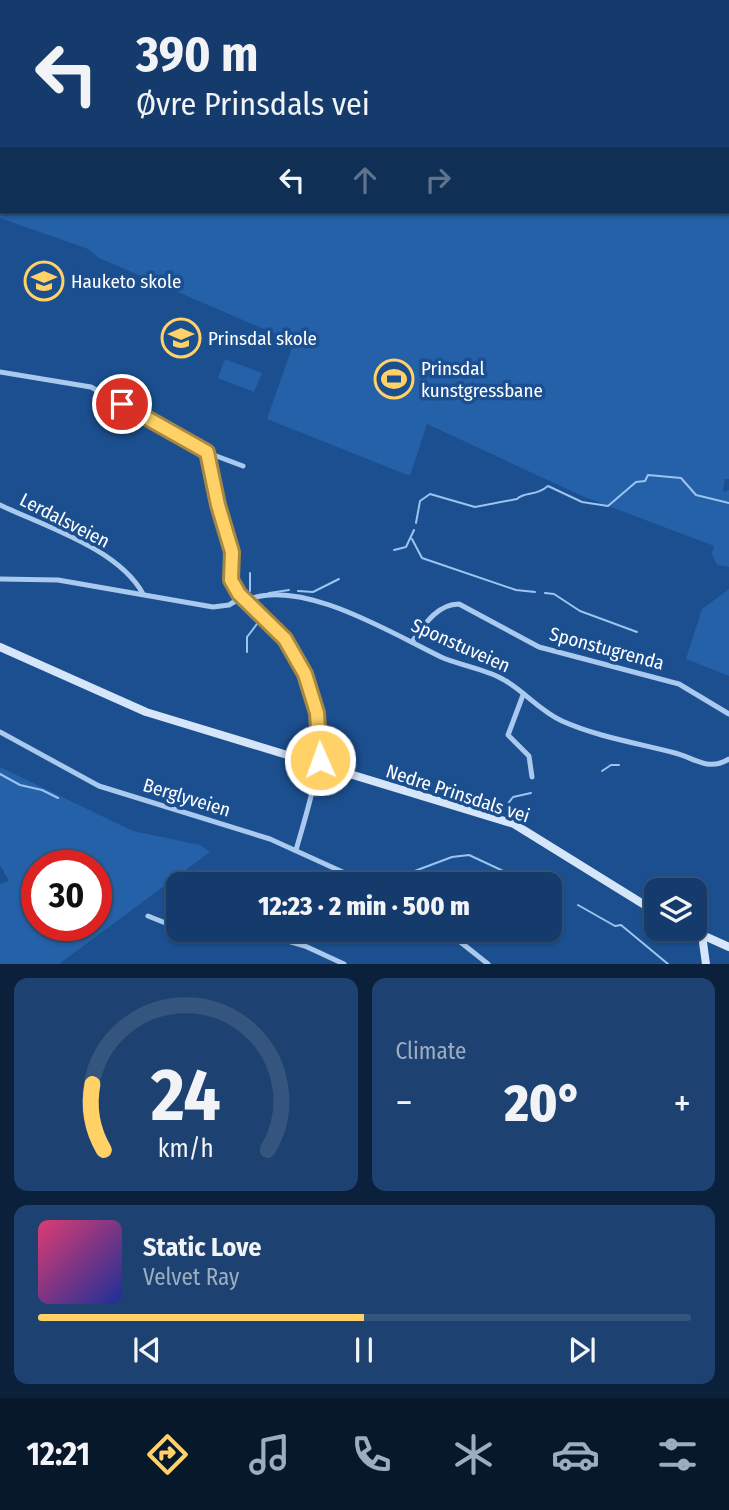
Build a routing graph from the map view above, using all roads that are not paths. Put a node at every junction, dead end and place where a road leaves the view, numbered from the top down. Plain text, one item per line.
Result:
1 (0, 372) edge
2 (207, 452) junction
3 (243, 466) dead end
4 (0, 505) edge
5 (0, 579) edge
6 (144, 594) junction
7 (244, 598) junction
8 (412, 642) junction
9 (0, 647) edge
10 (523, 695) junction
11 (729, 714) edge
12 (0, 732) edge
13 (729, 759) edge
14 (319, 765) junction
15 (532, 777) dead end
16 (296, 850) junction
17 (343, 872) edge
18 (644, 904) edge
19 (148, 916) dead end
20 (166, 923) edge
21 (707, 937) edge
22 (703, 941) edge
23 (291, 942) edge
24 (460, 942) edge
25 (729, 947) edge
26 (344, 964) edge
27 (488, 964) edge
28 (706, 964) edge

1 - 2 street
2 - 3 street
2 - 7 street
4 - 6 street, Lerdalsveien
5 - 6 street, Sponstuveien
6 - 7 street, Sponstuveien
7 - 8 street, Sponstuveien
7 - 14 street
8 - 10 street, Sponstuveien
8 - 11 street, Sponstugrenda
9 - 14 main road, Nedre Prinsdals vei
10 - 13 street, Sponstuveien
10 - 15 street
12 - 16 street, Berglyveien
14 - 16 street
14 - 18 main road, Nedre Prinsdals vei
16 - 17 street, Berglyveien
19 - 20 street
21 - 25 main road
22 - 28 main road
23 - 26 street
24 - 27 street

